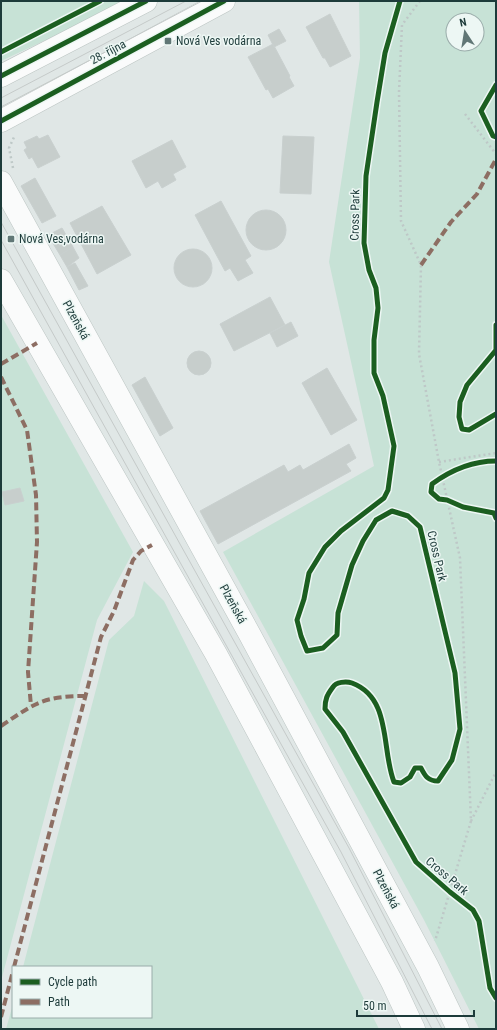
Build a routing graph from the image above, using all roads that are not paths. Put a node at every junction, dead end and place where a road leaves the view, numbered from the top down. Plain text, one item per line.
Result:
1 (146, 1) edge
2 (224, 1) edge
3 (1, 76) edge
4 (8, 127) edge
5 (8, 177) edge
6 (1, 280) edge
7 (414, 1029) edge
8 (458, 1029) edge

1 - 3 main road
2 - 4 main road, 28. října
5 - 8 main road, Plzeňská
6 - 7 main road

